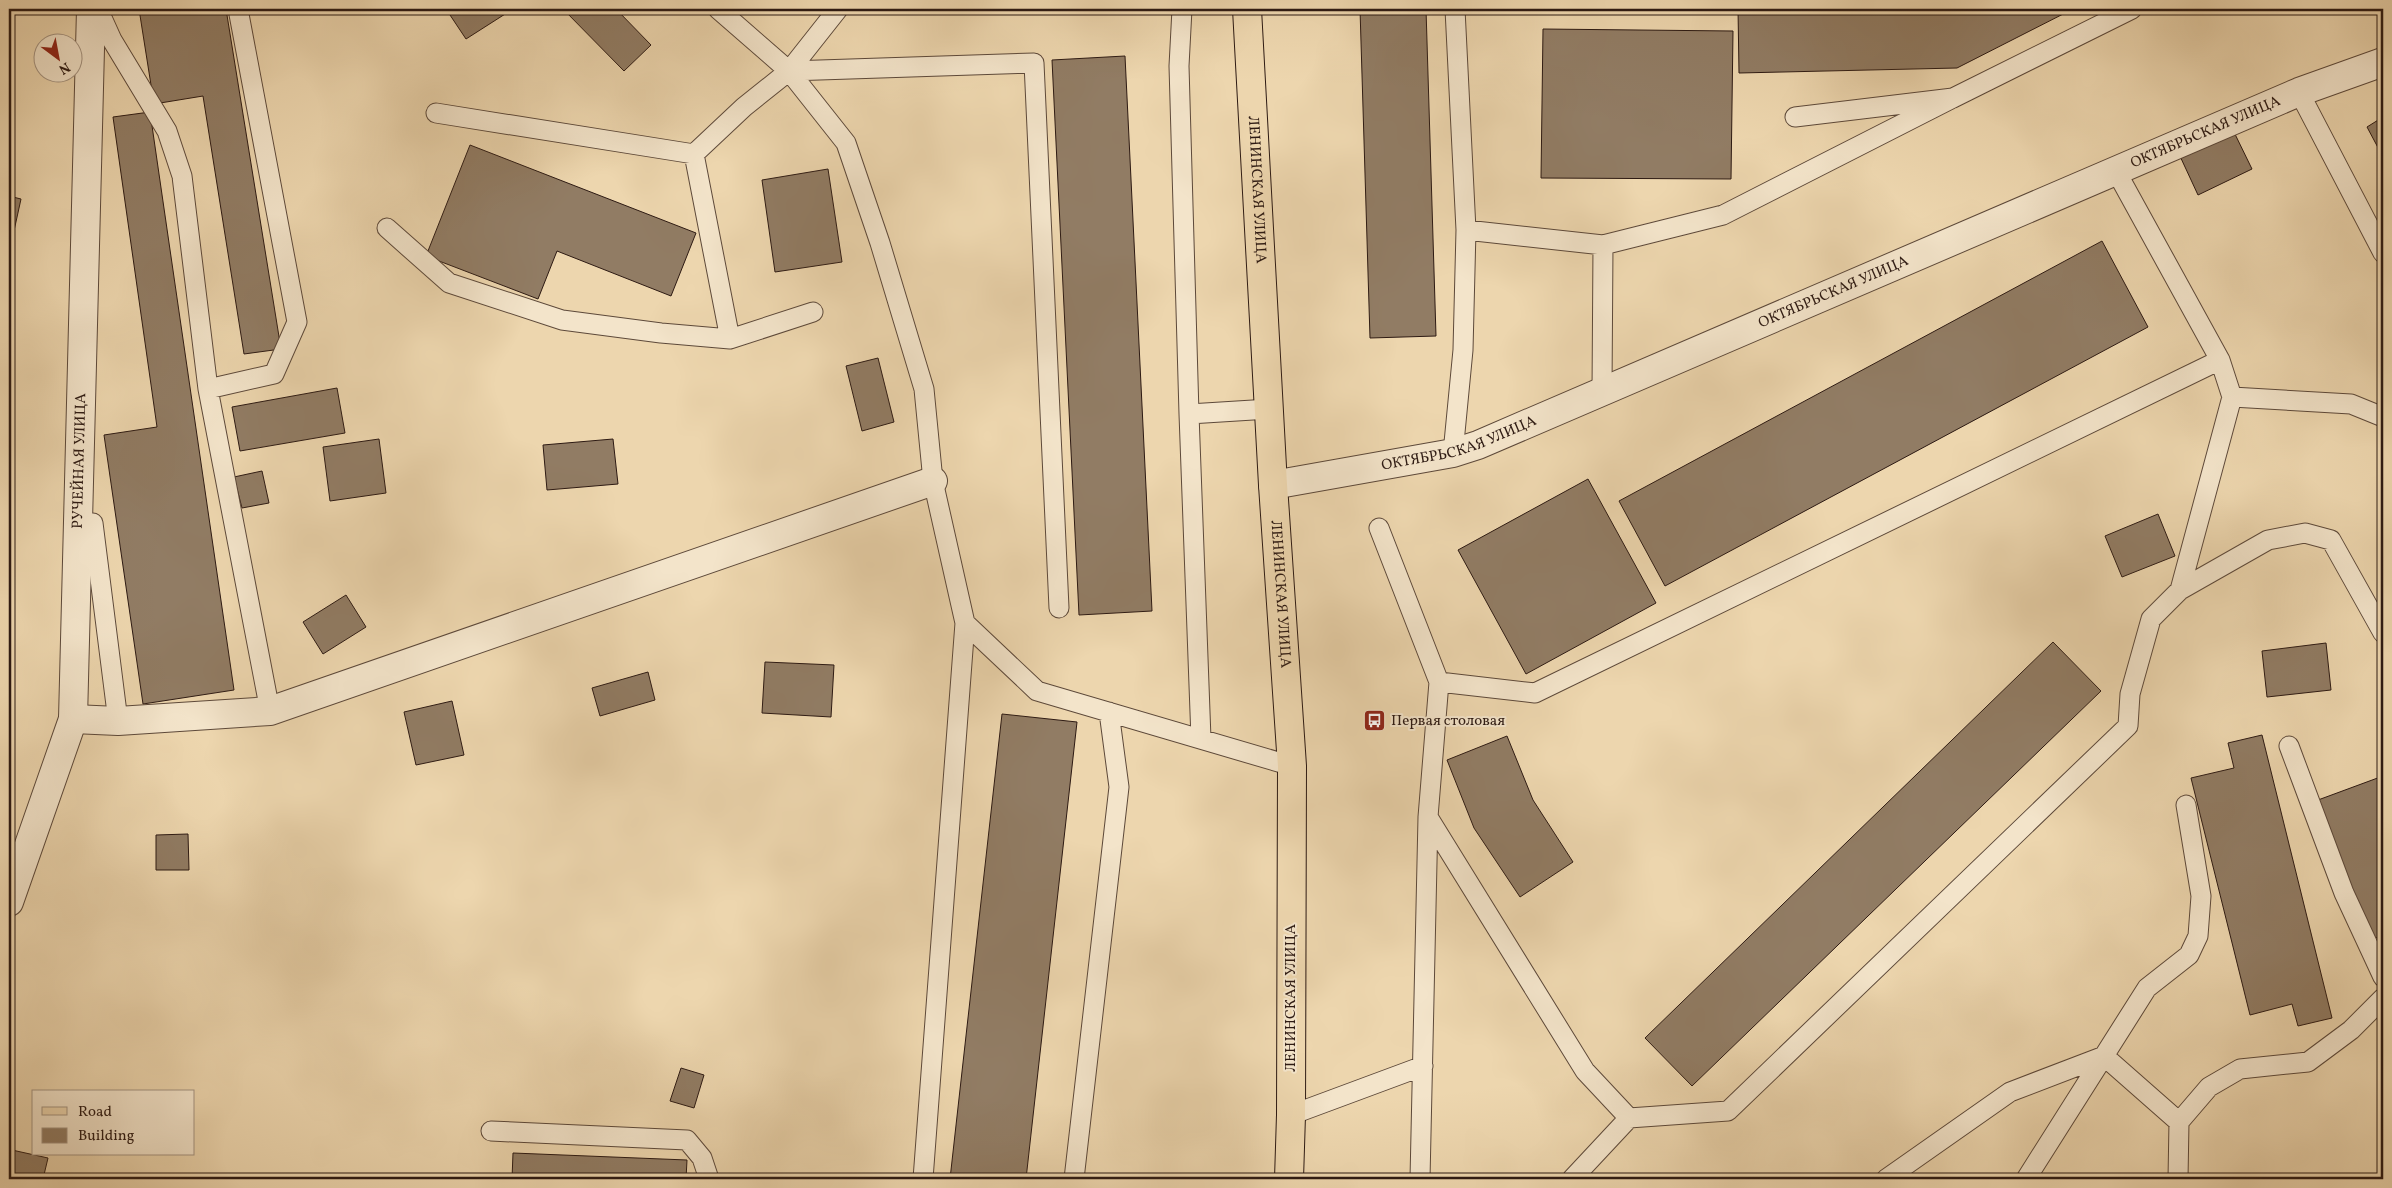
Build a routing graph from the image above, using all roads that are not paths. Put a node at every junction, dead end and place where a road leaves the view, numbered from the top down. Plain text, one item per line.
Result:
1 (91, 9) edge
2 (98, 9) edge
3 (238, 9) edge
4 (718, 9) edge
5 (838, 9) edge
6 (1182, 9) edge
7 (1247, 9) edge
8 (1455, 9) edge
9 (2132, 9) edge
10 (2383, 62) edge
11 (789, 72) junction
12 (2299, 92) junction
13 (1953, 98) junction
14 (436, 113) dead end
15 (1795, 117) dead end
16 (694, 154) junction
17 (2116, 171) junction
18 (387, 228) dead end
19 (1466, 230) junction
20 (1603, 245) junction
21 (2383, 253) edge
22 (813, 312) dead end
23 (730, 339) junction
24 (2220, 360) junction
25 (208, 388) junction
26 (1602, 392) junction
27 (2232, 397) junction
28 (1269, 409) junction
29 (1189, 414) junction
30 (2383, 417) edge
31 (1453, 453) junction
32 (932, 481) junction
33 (1273, 485) junction
34 (93, 523) dead end
35 (1379, 528) dead end
36 (2180, 590) junction
37 (1059, 608) dead end
38 (965, 623) junction
39 (2383, 633) edge
40 (1439, 682) junction
41 (270, 711) junction
42 (1109, 712) junction
43 (73, 719) junction
44 (118, 721) junction
45 (1201, 739) junction
46 (2289, 746) dead end
47 (1292, 766) junction
48 (2186, 805) dead end
49 (1428, 817) junction
50 (9, 902) edge
51 (2383, 977) edge
52 (2383, 998) edge
53 (2104, 1056) junction
54 (1423, 1066) junction
55 (1291, 1115) junction
56 (1629, 1118) junction
57 (2178, 1122) junction
58 (491, 1131) dead end
59 (1423, 1177) edge
60 (708, 1179) edge
61 (923, 1179) edge
62 (1074, 1179) edge
63 (1288, 1179) edge
64 (1572, 1179) edge
65 (1886, 1179) edge
66 (2026, 1179) edge
67 (2178, 1179) edge

1 - 43 street, РУЧЕЙНАЯ УЛИЦА
2 - 25 lane
3 - 25 lane
4 - 11 lane
5 - 11 lane
6 - 29 lane
7 - 28 main road, ЛЕНИНСКАЯ УЛИЦА
8 - 19 lane
9 - 13 lane
10 - 12 street, ОКТЯБРЬСКАЯ УЛИЦА
11 - 16 lane
11 - 32 lane
11 - 37 lane
12 - 17 street, ОКТЯБРЬСКАЯ УЛИЦА
12 - 21 lane
13 - 15 lane
13 - 20 lane
14 - 16 lane
16 - 23 lane
17 - 24 lane
17 - 26 street, ОКТЯБРЬСКАЯ УЛИЦА
18 - 23 lane
19 - 20 lane
19 - 31 lane
20 - 26 lane
22 - 23 lane
24 - 27 lane
24 - 40 lane
25 - 41 lane
26 - 31 street, ОКТЯБРЬСКАЯ УЛИЦА
27 - 30 lane
27 - 36 lane
28 - 29 lane
28 - 33 main road, ЛЕНИНСКАЯ УЛИЦА
29 - 45 lane
31 - 33 street, ОКТЯБРЬСКАЯ УЛИЦА
32 - 38 lane
32 - 41 street
33 - 47 main road, ЛЕНИНСКАЯ УЛИЦА
34 - 44 lane
35 - 40 lane
36 - 39 lane
36 - 56 lane
38 - 42 lane
38 - 61 lane
40 - 49 lane
41 - 44 street
42 - 45 lane
42 - 62 lane
43 - 44 street
43 - 50 street, РУЧЕЙНАЯ УЛИЦА
45 - 47 lane
46 - 51 lane
47 - 55 main road, ЛЕНИНСКАЯ УЛИЦА
48 - 53 lane
49 - 54 lane
49 - 56 lane
52 - 57 lane
53 - 57 lane
53 - 65 lane
53 - 66 lane
54 - 55 lane
54 - 59 lane
55 - 63 main road, ЛЕНИНСКАЯ УЛИЦА
56 - 64 lane
57 - 67 lane
58 - 60 lane

